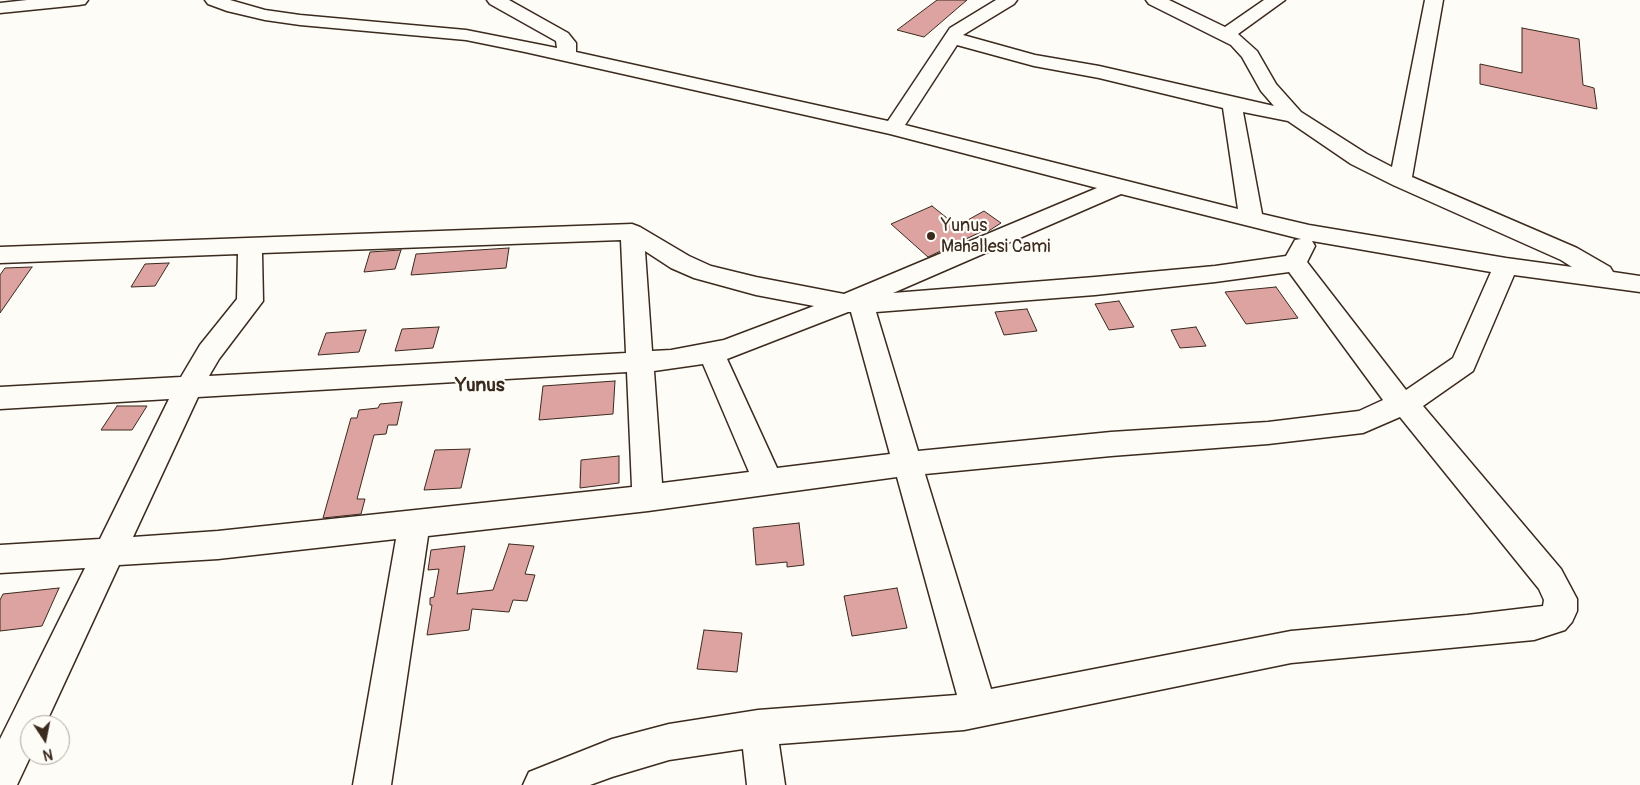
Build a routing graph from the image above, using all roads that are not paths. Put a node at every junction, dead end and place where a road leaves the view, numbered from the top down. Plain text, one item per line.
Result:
1 (79, 0) edge
2 (214, 0) edge
3 (496, 0) edge
4 (1008, 0) edge
5 (1155, 0) edge
6 (1276, 0) edge
7 (1434, 0) edge
8 (0, 8) edge
9 (1226, 34) junction
10 (952, 38) junction
11 (566, 54) junction
12 (1232, 104) junction
13 (1294, 116) junction
14 (893, 128) junction
15 (1401, 180) junction
16 (1119, 187) junction
17 (1251, 218) junction
18 (632, 232) junction
19 (1309, 232) junction
20 (250, 246) junction
21 (0, 255) edge
22 (1295, 263) junction
23 (1506, 266) junction
24 (1610, 279) junction
25 (1640, 284) edge
26 (853, 304) junction
27 (711, 353) junction
28 (638, 362) junction
29 (189, 387) junction
30 (0, 398) edge
31 (1403, 404) junction
32 (908, 464) junction
33 (768, 482) junction
34 (648, 498) junction
35 (414, 524) junction
36 (110, 552) junction
37 (0, 559) edge
38 (978, 709) junction
39 (758, 728) junction
40 (0, 779) edge
41 (372, 785) edge
42 (542, 785) edge
43 (766, 785) edge

1 - 8 main road
2 - 11 main road
3 - 11 main road
4 - 10 main road
5 - 9 main road
6 - 9 main road
7 - 15 main road
9 - 13 main road
10 - 12 main road
10 - 14 main road
11 - 14 main road
12 - 13 main road
12 - 17 main road
13 - 15 main road
14 - 16 main road
15 - 24 main road
16 - 17 main road
16 - 26 main road
17 - 19 main road
18 - 20 main road
18 - 26 main road
18 - 28 main road
19 - 22 main road
19 - 23 main road
20 - 21 main road
20 - 29 main road
22 - 26 main road
22 - 31 main road
23 - 24 main road
23 - 31 main road
24 - 25 main road
26 - 27 main road
26 - 32 main road
27 - 28 main road
27 - 33 main road
28 - 29 main road
28 - 34 main road
29 - 30 main road
29 - 36 main road
31 - 32 main road
31 - 38 main road
32 - 33 main road
32 - 38 main road
33 - 34 main road
34 - 35 main road
35 - 36 main road
35 - 41 main road
36 - 37 main road
36 - 40 main road
38 - 39 main road
39 - 42 main road
39 - 43 main road

